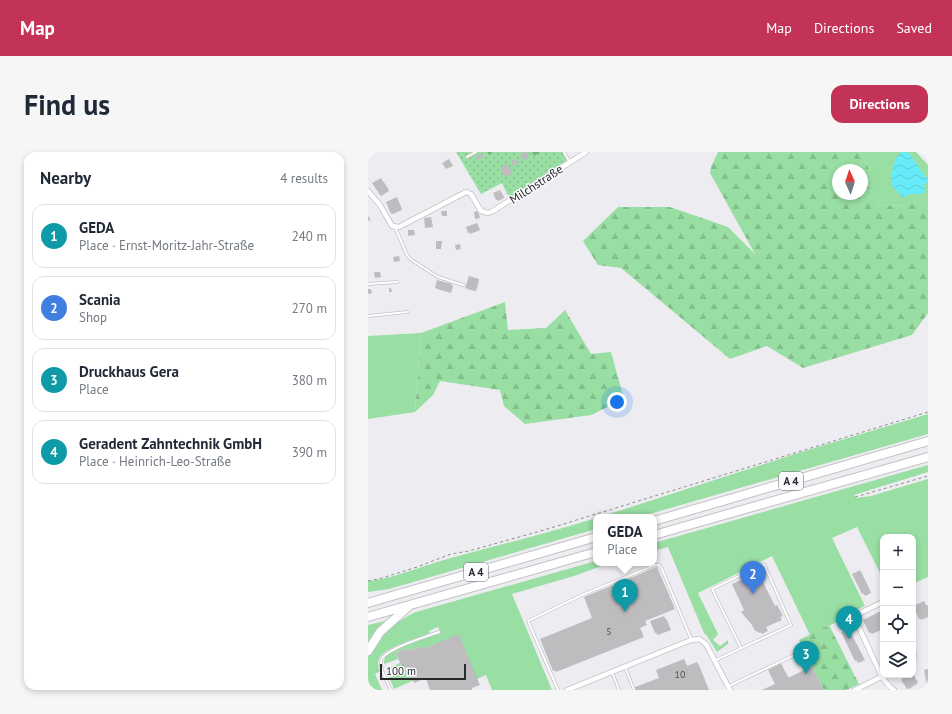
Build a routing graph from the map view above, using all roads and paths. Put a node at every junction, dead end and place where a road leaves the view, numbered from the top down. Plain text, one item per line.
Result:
1 (476, 152) edge
2 (564, 152) edge
3 (586, 152) edge
4 (467, 157) dead end
5 (570, 162) junction
6 (368, 191) edge
7 (395, 227) junction
8 (398, 282) dead end
9 (368, 284) edge
10 (464, 284) dead end
11 (407, 312) dead end
12 (368, 316) edge
13 (928, 412) edge
14 (928, 442) edge
15 (928, 457) edge
16 (928, 476) edge
17 (855, 497) dead end
18 (597, 514) edge
19 (593, 515) edge
20 (657, 520) edge
21 (657, 534) edge
22 (593, 538) edge
23 (593, 553) edge
24 (657, 565) edge
25 (653, 566) edge
26 (368, 580) edge
27 (368, 596) edge
28 (384, 599) junction
29 (368, 603) edge
30 (880, 603) edge
31 (412, 604) junction
32 (368, 617) edge
33 (439, 632) dead end
34 (691, 640) junction
35 (741, 648) junction
36 (368, 651) edge
37 (801, 652) dead end
38 (715, 660) junction
39 (625, 667) junction
40 (880, 668) edge
41 (612, 672) junction
42 (880, 678) edge
43 (885, 678) edge
44 (729, 688) edge
45 (391, 690) edge
46 (558, 690) edge
47 (567, 690) edge
48 (619, 690) edge
49 (634, 690) edge
50 (855, 690) edge
51 (894, 690) edge

1 - 4 lane
2 - 5 lane
3 - 5 street, Milchstraße
5 - 7 street, Milchstraße
6 - 7 street
7 - 10 lane
8 - 9 lane
11 - 12 lane
13 - 18 path
14 - 20 highway, A 4
15 - 21 highway, A 4
16 - 17 path
19 - 26 path
22 - 28 highway, A 4
23 - 31 highway, A 4
24 - 34 lane
25 - 46 lane
27 - 28 highway
28 - 29 highway, A 4
30 - 40 street
31 - 32 highway, A 4
31 - 36 highway
33 - 45 lane
34 - 38 street
34 - 39 street
35 - 35 lane
35 - 38 lane
37 - 44 lane
38 - 44 street
39 - 41 street
39 - 49 lane
41 - 47 street
41 - 48 lane
42 - 50 street
43 - 51 street

